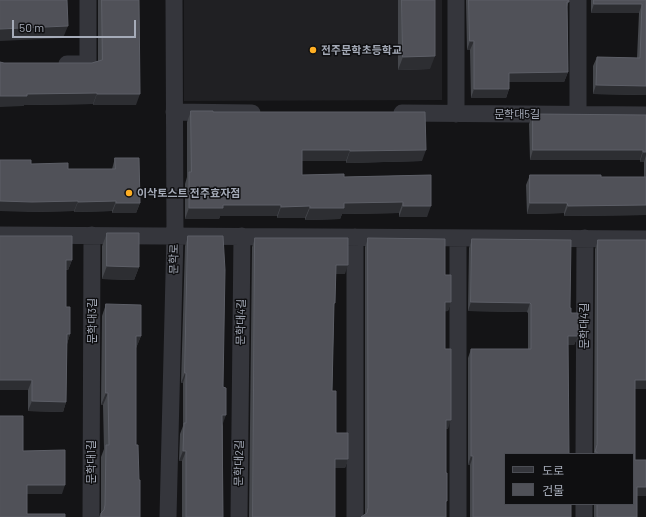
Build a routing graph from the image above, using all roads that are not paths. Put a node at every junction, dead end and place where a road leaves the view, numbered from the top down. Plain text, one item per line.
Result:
1 (88, 0) edge
2 (174, 0) edge
3 (456, 0) edge
4 (578, 0) edge
5 (52, 64) edge
6 (174, 112) junction
7 (268, 113) edge
8 (386, 113) edge
9 (456, 114) junction
10 (578, 114) junction
11 (646, 115) edge
12 (0, 235) edge
13 (92, 235) junction
14 (175, 235) junction
15 (242, 236) junction
16 (355, 237) junction
17 (458, 238) junction
18 (585, 238) junction
19 (646, 239) edge
20 (92, 406) joint
21 (240, 409) joint
22 (584, 453) edge
23 (584, 505) edge
24 (91, 517) edge
25 (168, 517) edge
26 (239, 517) edge
27 (355, 517) edge
28 (458, 517) edge
29 (584, 517) edge

1 - 5 street
2 - 6 street, 문학로
3 - 9 street
4 - 10 street
6 - 7 street
6 - 14 street, 문학로
8 - 9 street, 문학대5길
9 - 10 street, 문학대5길
10 - 11 street, 문학대5길
12 - 13 street
13 - 14 street
13 - 20 street, 문학대3길
14 - 15 street
14 - 25 street, 문학로
15 - 16 street
15 - 21 street, 문학대4길
16 - 17 street
16 - 27 street
17 - 18 street
17 - 28 street
18 - 19 street
18 - 22 street, 문학대4길
20 - 24 street, 문학대1길
21 - 26 street, 문학대2길
23 - 29 street

